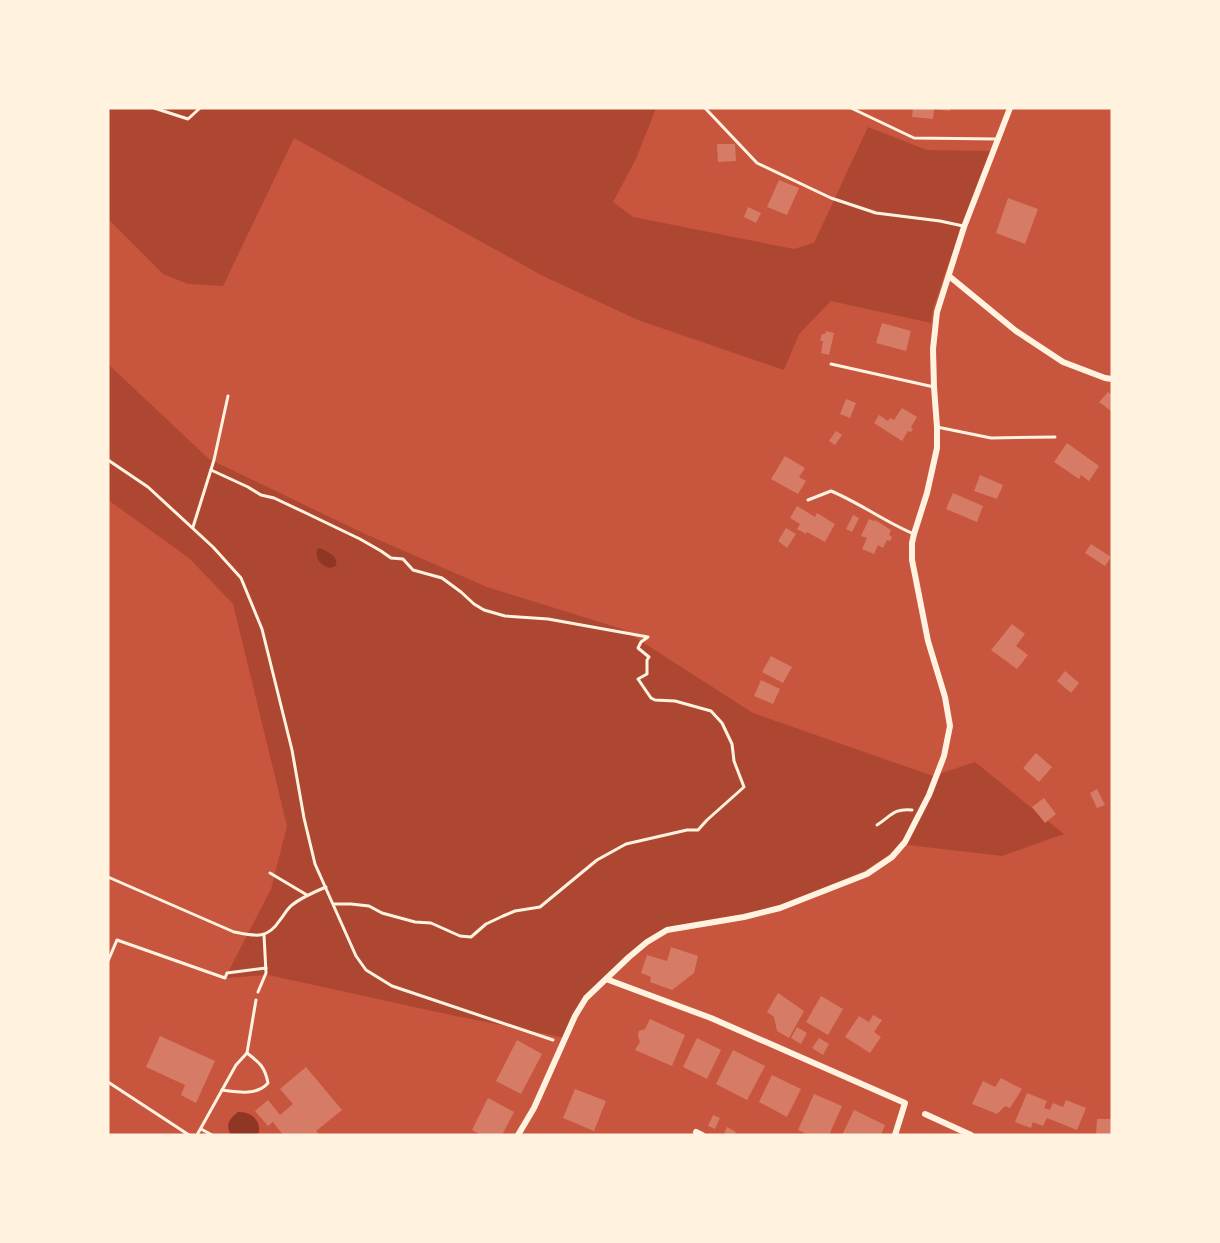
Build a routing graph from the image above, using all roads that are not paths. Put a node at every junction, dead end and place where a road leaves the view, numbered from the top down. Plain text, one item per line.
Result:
1 (705, 108) edge
2 (851, 108) edge
3 (1010, 108) edge
4 (998, 139) junction
5 (964, 227) junction
6 (949, 276) junction
7 (831, 364) dead end
8 (1112, 379) edge
9 (934, 387) junction
10 (937, 427) junction
11 (1055, 437) dead end
12 (808, 500) dead end
13 (914, 534) junction
14 (606, 979) junction
15 (256, 1000) road end
16 (247, 1053) junction
17 (222, 1090) junction
18 (925, 1114) dead end
19 (201, 1129) junction
20 (197, 1135) edge
21 (212, 1135) edge
22 (518, 1135) edge
23 (895, 1135) edge
24 (971, 1135) edge

1 - 5 lane
2 - 4 lane
3 - 4 street
4 - 5 street
5 - 6 street
6 - 8 street
6 - 9 street
7 - 9 lane
9 - 10 street
10 - 11 lane
10 - 13 street
12 - 13 lane
13 - 14 street
14 - 22 street
14 - 23 street
15 - 16 lane
16 - 17 lane
16 - 17 lane
17 - 19 lane
18 - 24 street
19 - 20 lane
19 - 21 lane

